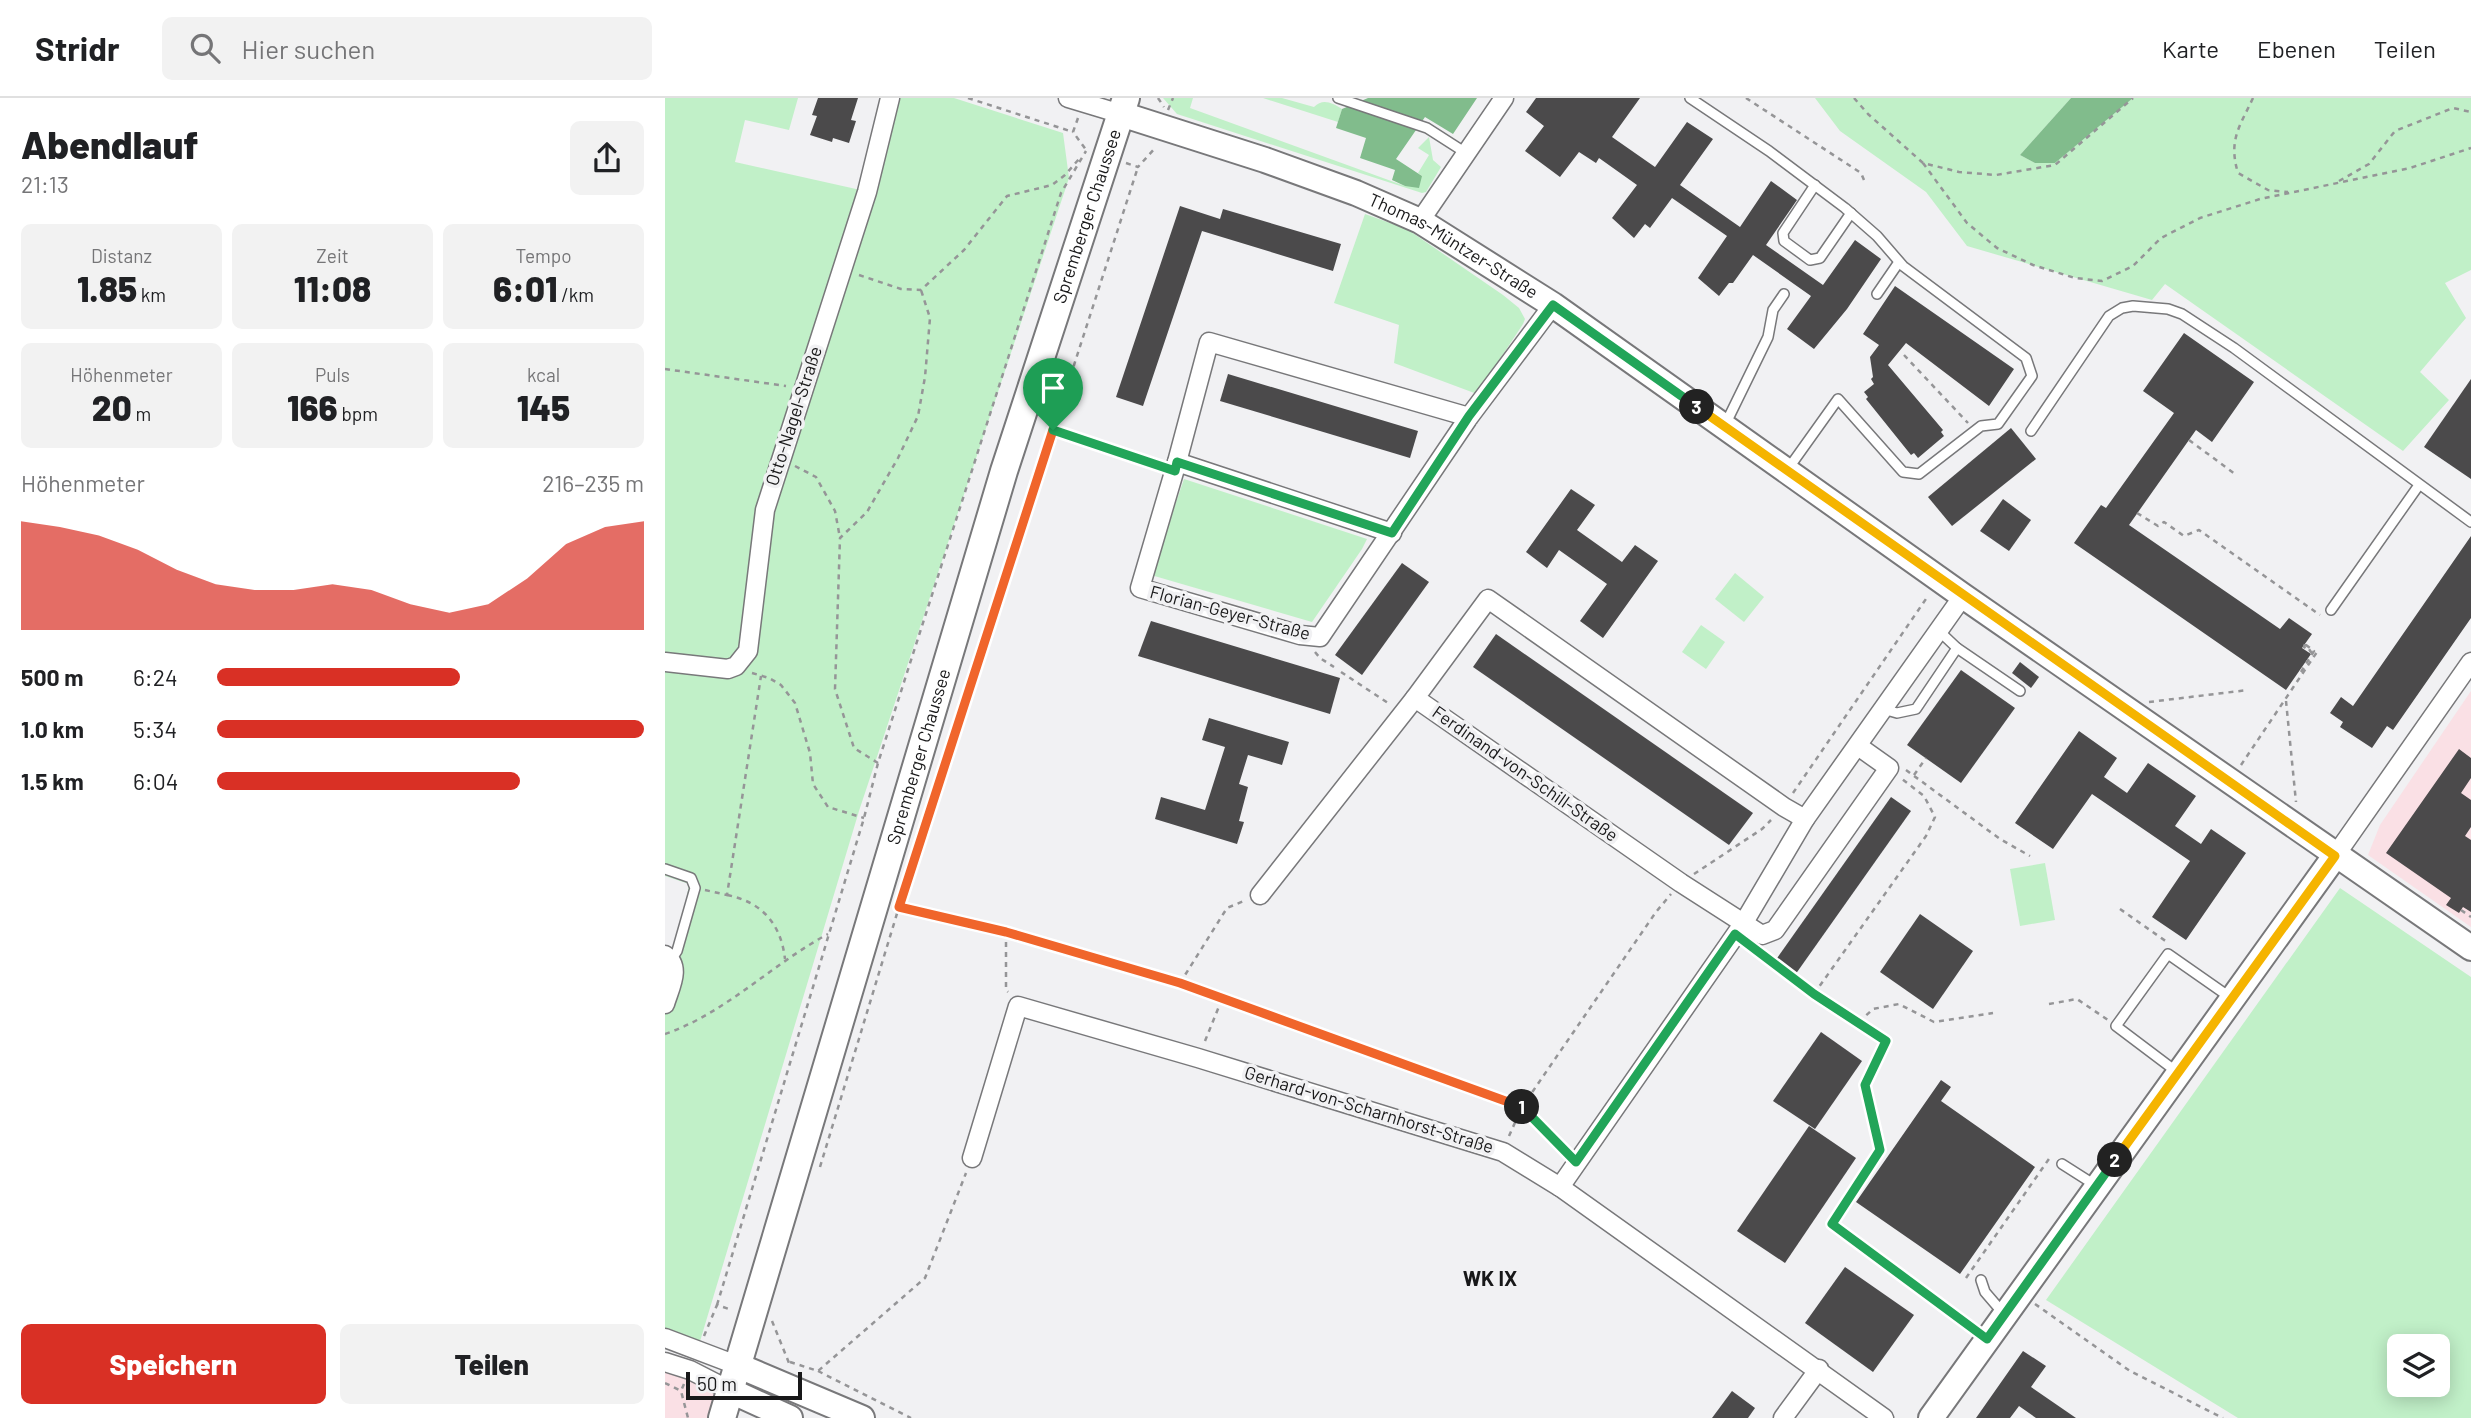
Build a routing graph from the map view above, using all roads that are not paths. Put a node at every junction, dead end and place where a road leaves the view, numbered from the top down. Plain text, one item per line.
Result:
1 (890, 98) edge
2 (1338, 98) edge
3 (1504, 98) edge
4 (1690, 98) edge
5 (1076, 100) edge
6 (1124, 106) edge
7 (1466, 153) junction
8 (1815, 186) junction
9 (1851, 214) junction
10 (1420, 221) junction
11 (1899, 262) junction
12 (1784, 294) dead end
13 (1877, 294) dead end
14 (1553, 305) junction
15 (1469, 416) junction
16 (1724, 426) junction
17 (2031, 431) dead end
18 (1176, 467) junction
19 (1787, 470) junction
20 (2419, 485) junction
21 (2471, 522) edge
22 (1392, 533) junction
23 (1963, 596) junction
24 (2327, 613) road end
25 (1938, 630) junction
26 (1957, 648) junction
27 (665, 662) edge
28 (2471, 662) edge
29 (2020, 691) dead end
30 (1409, 705) junction
31 (1883, 709) junction
32 (1858, 746) junction
33 (1805, 819) junction
34 (2335, 856) junction
35 (665, 869) edge
36 (1260, 895) road end
37 (1739, 929) junction
38 (2471, 948) edge
39 (668, 958) edge
40 (2231, 999) junction
41 (665, 1004) edge
42 (2178, 1073) junction
43 (972, 1158) road end
44 (2062, 1164) dead end
45 (2097, 1186) junction
46 (1560, 1187) junction
47 (1981, 1280) dead end
48 (2005, 1314) junction
49 (665, 1338) edge
50 (665, 1362) edge
51 (1819, 1369) junction
52 (735, 1379) junction
53 (722, 1418) edge
54 (790, 1418) edge
55 (862, 1418) edge
56 (1783, 1418) edge
57 (1884, 1418) edge
58 (1931, 1418) edge

1 - 27 street, Otto-Nagel-Straße
2 - 7 lane
3 - 7 street
4 - 8 lane
5 - 6 street
6 - 10 street, Thomas-Müntzer-Straße
6 - 52 main road, Spremberger Chaussee
7 - 10 street
8 - 9 lane
8 - 9 lane
9 - 11 lane
10 - 14 street, Thomas-Müntzer-Straße
11 - 13 lane
11 - 19 lane
12 - 16 lane
14 - 15 street, Florian-Geyer-Straße
14 - 16 street, Thomas-Müntzer-Straße
15 - 18 street
15 - 22 street, Florian-Geyer-Straße
16 - 19 street, Thomas-Müntzer-Straße
17 - 20 lane
18 - 22 street
18 - 22 street, Florian-Geyer-Straße
19 - 23 street, Thomas-Müntzer-Straße
20 - 21 lane
20 - 24 lane
23 - 25 street
23 - 34 street, Thomas-Müntzer-Straße
25 - 26 lane
25 - 31 street
26 - 29 lane
26 - 31 lane
28 - 34 street
30 - 33 street, Ferdinand-von-Schill-Straße
30 - 36 street
30 - 37 street, Ferdinand-von-Schill-Straße
31 - 32 street
32 - 33 street
32 - 37 street, Ferdinand-von-Schill-Straße
33 - 37 street
34 - 38 street, Thomas-Müntzer-Straße
34 - 40 street
35 - 39 lane
37 - 46 street
39 - 41 street
40 - 42 street
40 - 42 lane
42 - 45 street
43 - 46 street, Gerhard-von-Scharnhorst-Straße
44 - 45 lane
45 - 48 street
46 - 51 street, Gerhard-von-Scharnhorst-Straße
47 - 48 lane
48 - 58 street
49 - 52 street
50 - 52 street
51 - 56 street
51 - 57 street, Gerhard-von-Scharnhorst-Straße
52 - 53 main road, Spremberger Chaussee
52 - 54 street
52 - 55 street

